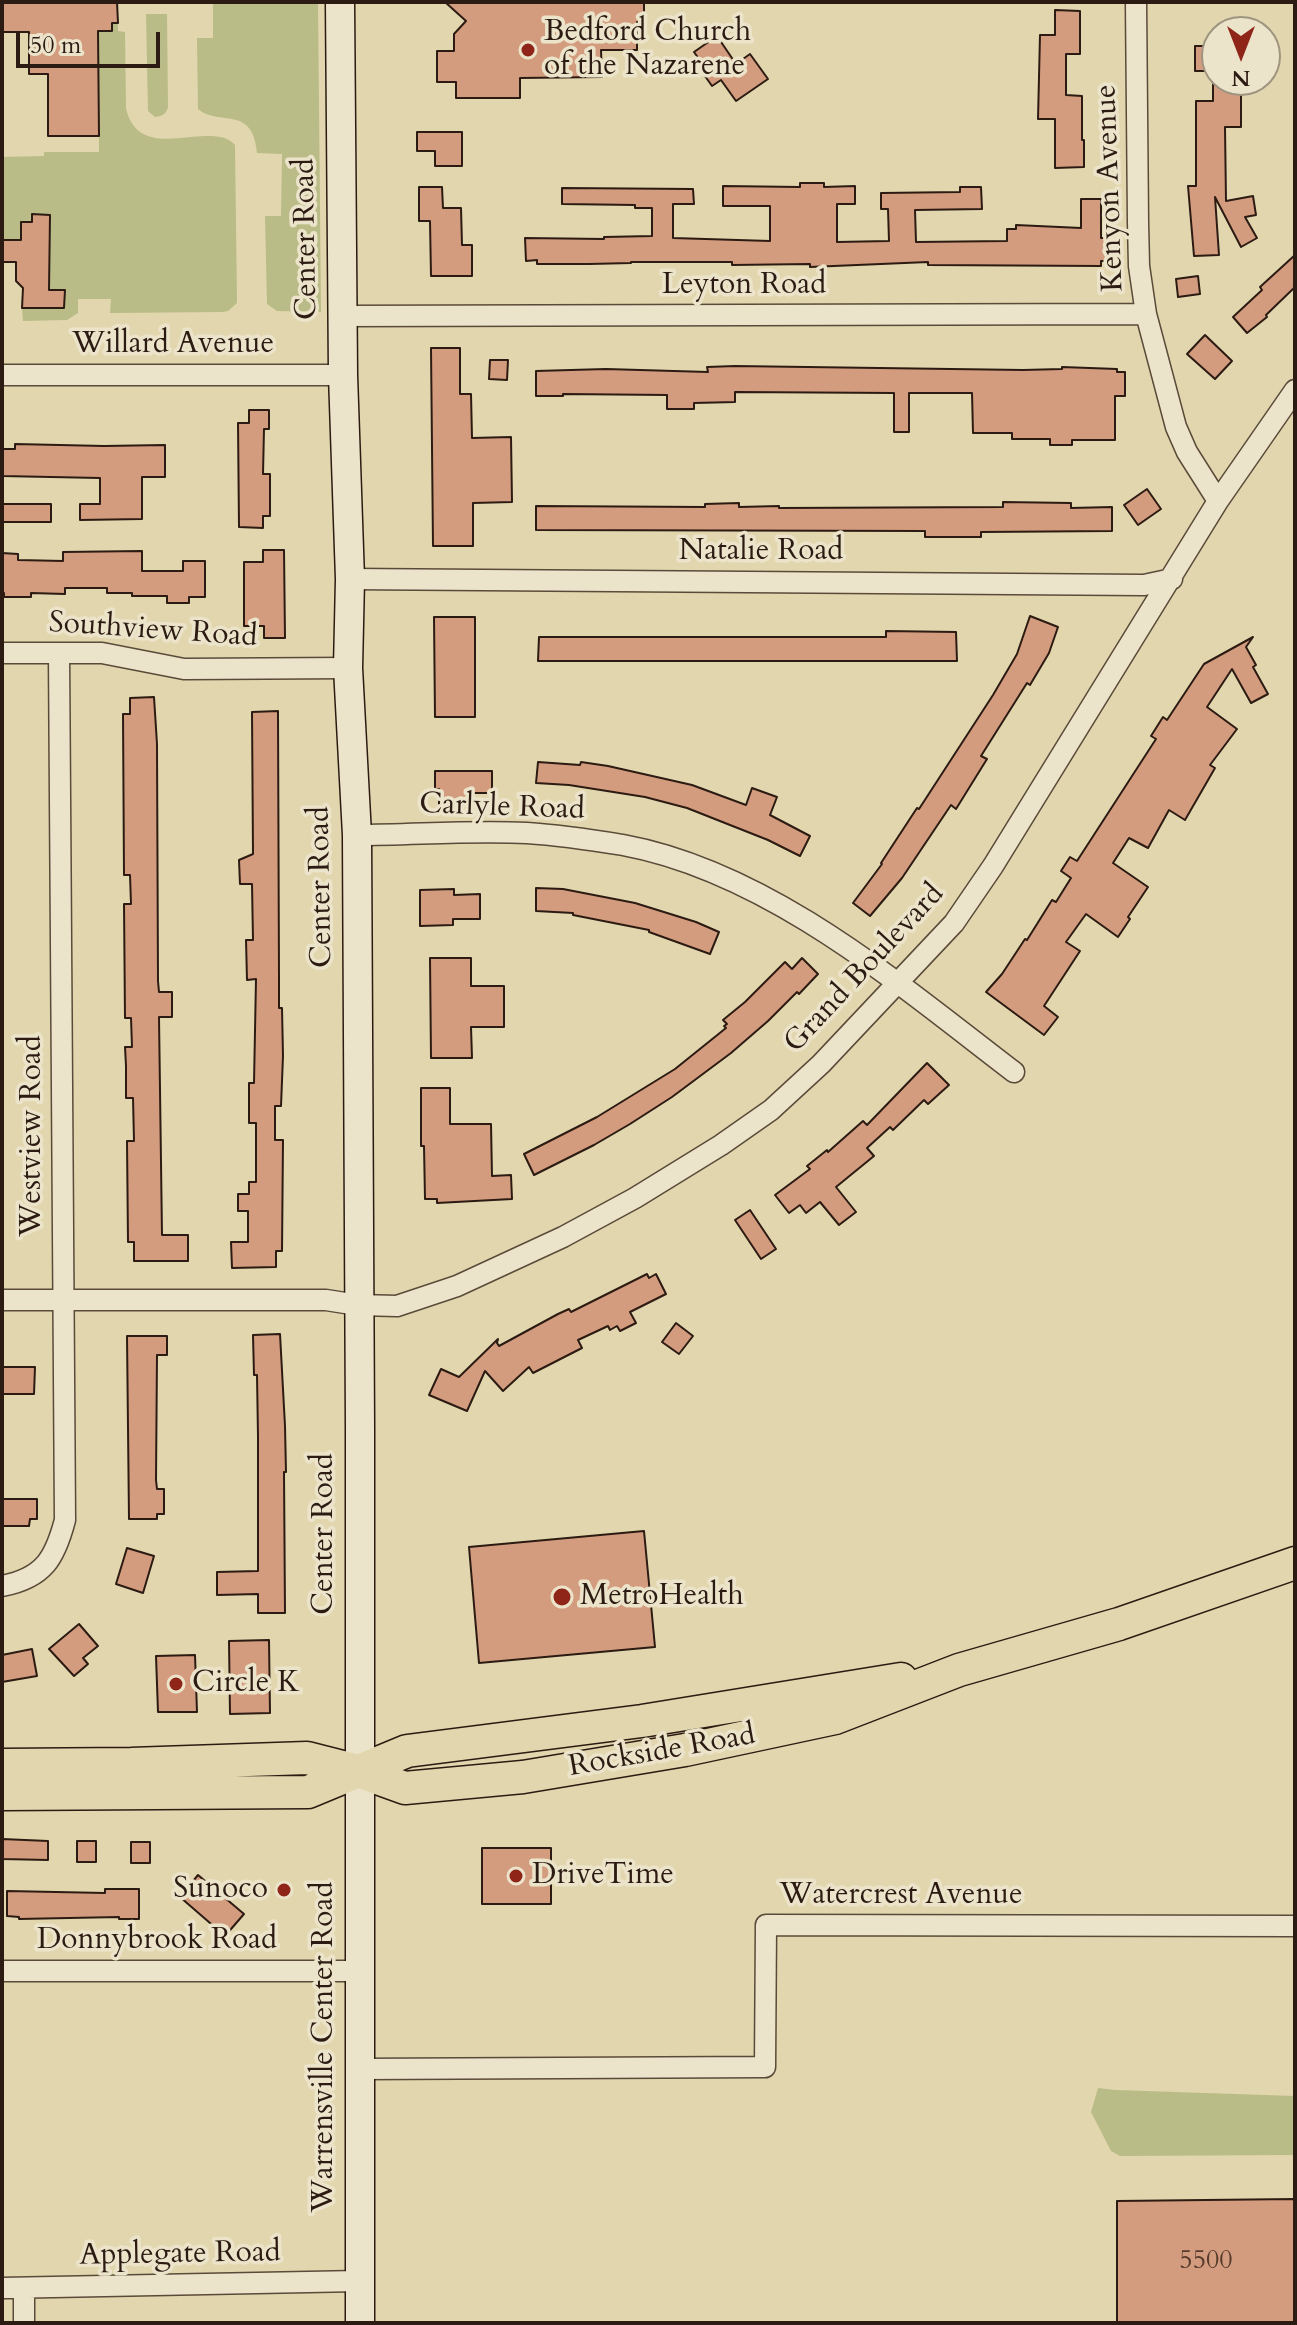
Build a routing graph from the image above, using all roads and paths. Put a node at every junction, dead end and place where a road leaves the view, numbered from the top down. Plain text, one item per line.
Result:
1 (340, 2) edge
2 (1136, 2) edge
3 (1146, 314) junction
4 (342, 316) junction
5 (2, 375) edge
6 (343, 375) junction
7 (1295, 390) edge
8 (1218, 501) junction
9 (350, 579) junction
10 (1172, 579) junction
11 (2, 653) edge
12 (59, 653) junction
13 (348, 668) junction
14 (357, 835) junction
15 (897, 983) junction
16 (1014, 1072) dead end
17 (2, 1300) edge
18 (64, 1300) junction
19 (358, 1305) junction
20 (1295, 1563) edge
21 (2, 1586) edge
22 (2, 1765) edge
23 (358, 1771) junction
24 (2, 1794) edge
25 (1295, 1926) edge
26 (2, 1971) edge
27 (359, 1971) junction
28 (359, 2069) junction
29 (359, 2281) junction
30 (2, 2288) edge
31 (24, 2288) junction
32 (24, 2323) edge
33 (360, 2323) edge

1 - 4 main road, Center Road
2 - 3 street, Kenyon Avenue
3 - 4 street, Leyton Road
3 - 8 street, Kenyon Avenue
4 - 6 main road, Center Road
5 - 6 street, Willard Avenue
6 - 9 main road, Center Road
7 - 8 street, Grand Boulevard
8 - 10 street, Grand Boulevard
9 - 10 street, Natalie Road
9 - 13 main road, Center Road
10 - 15 street, Grand Boulevard
11 - 12 street, Southview Road
12 - 13 street, Southview Road
12 - 18 street, Westview Road
13 - 14 main road, Center Road
14 - 15 street, Carlyle Road
14 - 19 main road, Center Road
15 - 16 street, Carlyle Road
15 - 19 street, Grand Boulevard
17 - 18 street, Grand Boulevard
18 - 19 street, Grand Boulevard
18 - 21 street, Westview Road
19 - 23 main road, Center Road
20 - 23 main road, Rockside Road
22 - 23 main road, Rockside Road
23 - 24 main road
23 - 27 main road, Warrensville Center Road
25 - 28 street, Watercrest Avenue
26 - 27 street, Donnybrook Road
27 - 28 main road, Warrensville Center Road
28 - 29 main road, Warrensville Center Road
29 - 31 street, Applegate Road
29 - 33 main road, Warrensville Center Road
30 - 31 street, Applegate Road
31 - 32 street

